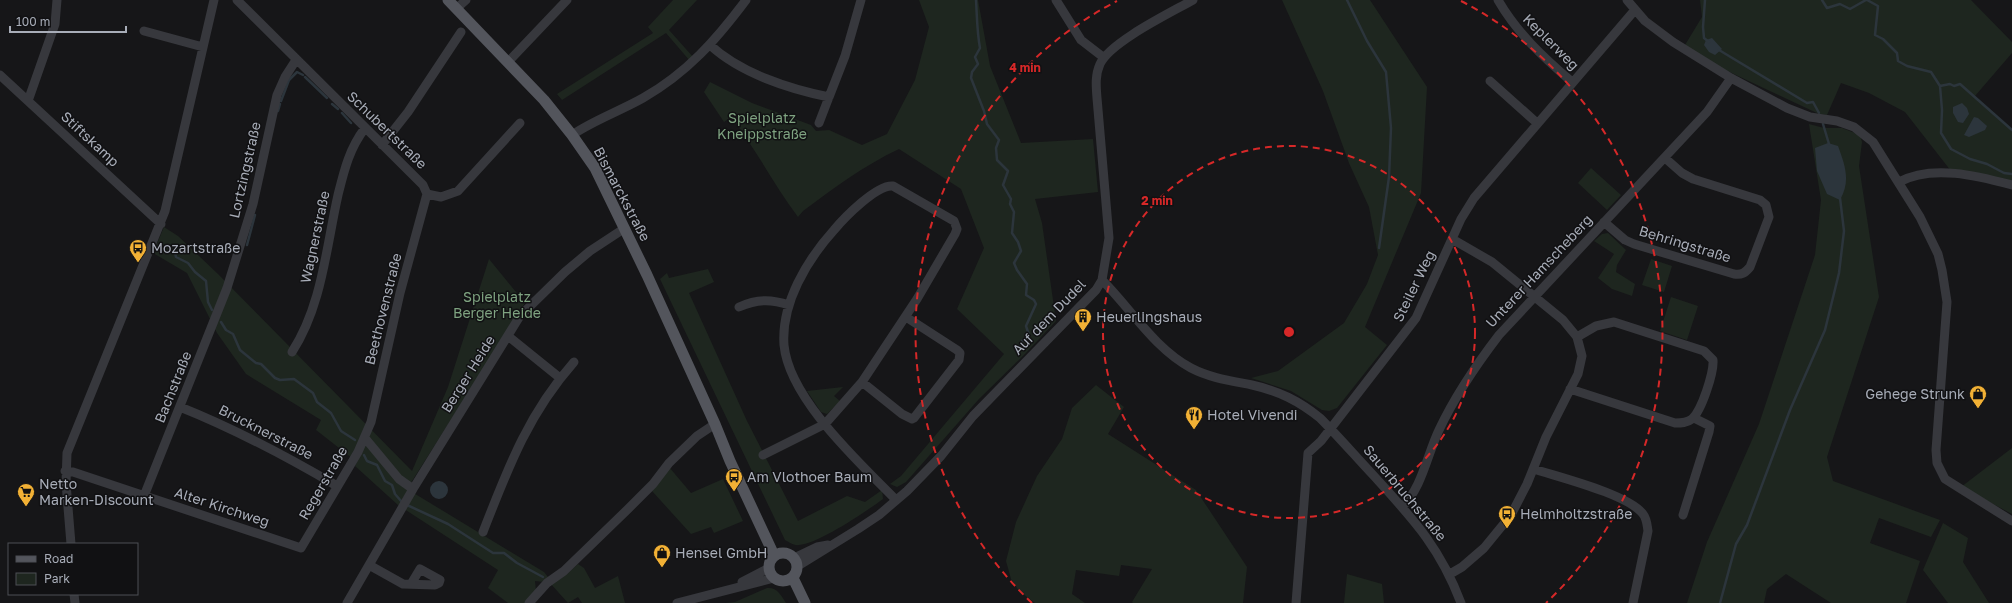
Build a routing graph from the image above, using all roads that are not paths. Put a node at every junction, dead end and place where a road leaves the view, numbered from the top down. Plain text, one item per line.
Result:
1 (57, 0) edge
2 (214, 0) edge
3 (237, 0) edge
4 (448, 0) edge
5 (466, 0) edge
6 (567, 0) edge
7 (746, 0) edge
8 (861, 0) edge
9 (1056, 0) edge
10 (1193, 0) edge
11 (1498, 0) edge
12 (1627, 0) edge
13 (456, 9) junction
14 (1634, 11) junction
15 (144, 31) dead end
16 (462, 32) dead end
17 (710, 45) junction
18 (203, 47) junction
19 (1103, 57) junction
20 (296, 60) junction
21 (509, 62) junction
22 (0, 75) edge
23 (1730, 78) junction
24 (1490, 81) dead end
25 (1572, 82) junction
26 (829, 97) junction
27 (28, 101) junction
28 (520, 123) dead end
29 (819, 123) dead end
30 (1537, 123) junction
31 (365, 128) junction
32 (572, 135) junction
33 (382, 145) junction
34 (1665, 158) junction
35 (1899, 182) junction
36 (2012, 185) edge
37 (427, 194) junction
38 (1604, 222) junction
39 (161, 224) junction
40 (625, 228) junction
41 (1452, 239) junction
42 (1102, 280) junction
43 (227, 288) joint
44 (1533, 296) junction
45 (789, 305) junction
46 (739, 307) dead end
47 (906, 317) junction
48 (508, 336) junction
49 (1577, 337) junction
50 (292, 352) dead end
51 (574, 362) dead end
52 (560, 378) junction
53 (862, 382) junction
54 (1570, 389) junction
55 (180, 407) junction
56 (1694, 418) junction
57 (715, 424) junction
58 (824, 424) junction
59 (1330, 428) junction
60 (366, 435) junction
61 (764, 455) dead end
62 (1534, 469) junction
63 (65, 471) junction
64 (337, 486) junction
65 (413, 489) junction
66 (144, 496) junction
67 (896, 500) junction
68 (1402, 507) junction
69 (1683, 515) dead end
70 (2012, 521) edge
71 (483, 532) dead end
72 (71, 543) edge
73 (301, 548) joint
74 (778, 554) junction
75 (796, 562) junction
76 (369, 565) junction
77 (1450, 574) junction
78 (780, 576) junction
79 (411, 584) dead end
80 (347, 603) edge
81 (528, 603) edge
82 (677, 603) edge
83 (797, 603) edge
84 (805, 603) edge
85 (1296, 603) edge
86 (1461, 603) edge
87 (1633, 603) edge

1 - 27 street
2 - 18 street
3 - 20 street, Schubertstraße
4 - 13 main road, Bismarckstraße
5 - 13 street
6 - 21 street
7 - 17 street
8 - 26 street
9 - 19 street
10 - 19 street
11 - 25 street, Keplerweg
12 - 14 street
13 - 21 main road, Bismarckstraße
14 - 23 street
14 - 25 street, Steiler Weg
15 - 18 street
16 - 33 street
17 - 26 street
17 - 32 street
18 - 39 street
19 - 42 street, Auf dem Dudel
20 - 31 street, Schubertstraße
20 - 43 street, Lortzingstraße
21 - 32 main road, Bismarckstraße
22 - 27 street, Stiftskamp
23 - 34 street, Unterer Hamscheberg
23 - 35 street
24 - 30 street
25 - 30 street, Steiler Weg
26 - 29 street
27 - 39 street, Stiftskamp
28 - 37 street
30 - 41 street, Steiler Weg
31 - 33 street, Schubertstraße
31 - 50 street, Wagnerstraße
32 - 40 main road, Bismarckstraße
33 - 37 street, Schubertstraße
34 - 38 street, Unterer Hamscheberg
34 - 38 street, Behringstraße
35 - 36 street
35 - 70 street
37 - 60 street, Beethovenstraße
38 - 44 street, Unterer Hamscheberg
39 - 63 street
40 - 48 street, Berger Heide
40 - 57 main road, Bismarckstraße
41 - 44 street
41 - 59 street, Steiler Weg
42 - 59 street, Sauerbruchstraße
42 - 67 street, Auf dem Dudel
43 - 55 street, Bachstraße
44 - 49 street
44 - 68 street, Unterer Hamscheberg
45 - 46 street
45 - 47 street
45 - 58 street
47 - 53 street
47 - 53 street
48 - 52 street
48 - 65 street, Berger Heide
49 - 54 street
49 - 56 street
51 - 52 street
52 - 71 street
53 - 58 street
54 - 56 street
54 - 62 street
55 - 64 street, Brucknerstraße
55 - 66 street, Bachstraße
56 - 69 street
57 - 74 main road, Bismarckstraße
57 - 81 street
58 - 61 street
58 - 67 street
59 - 68 street, Sauerbruchstraße
59 - 85 street, Steiler Weg
60 - 64 street, Regerstraße
60 - 65 street
62 - 77 street
62 - 87 street
63 - 66 street, Alter Kirchweg
63 - 72 street
64 - 73 street, Regerstraße
65 - 76 street, Berger Heide
66 - 73 street, Alter Kirchweg
67 - 75 street, Auf dem Dudel
68 - 77 street, Sauerbruchstraße
74 - 75 main road
74 - 78 main road
75 - 78 main road
76 - 79 street
76 - 80 street, Berger Heide
77 - 86 street, Sauerbruchstraße
78 - 82 street
78 - 83 main road
78 - 84 main road

